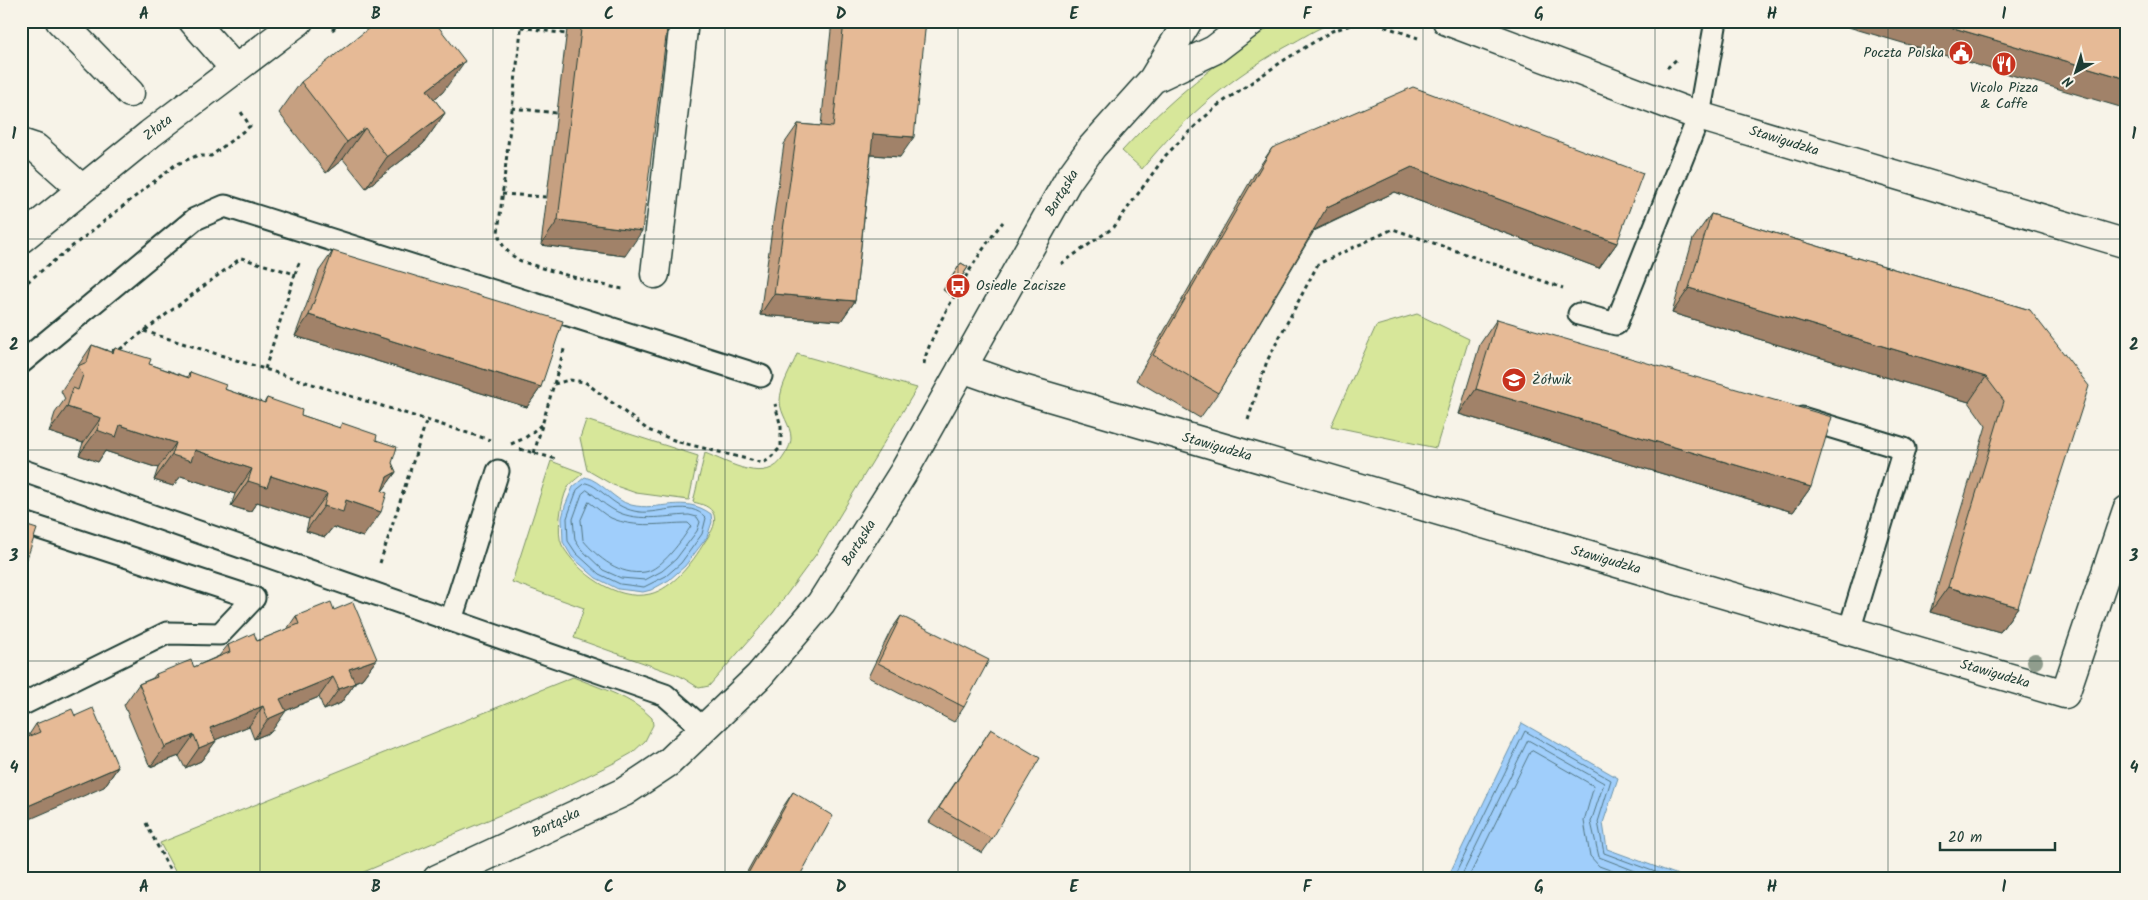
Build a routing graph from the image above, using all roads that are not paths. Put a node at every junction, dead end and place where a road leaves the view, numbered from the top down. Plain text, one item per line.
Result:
1 (60, 21) edge
2 (193, 21) edge
3 (299, 21) edge
4 (684, 21) edge
5 (1188, 21) edge
6 (1252, 21) edge
7 (1447, 21) edge
8 (1714, 22) edge
9 (235, 69) junction
10 (1153, 79) junction
11 (130, 93) dead end
12 (1700, 116) junction
13 (21, 143) edge
14 (82, 189) junction
15 (21, 239) edge
16 (2127, 244) edge
17 (655, 274) road end
18 (1579, 314) dead end
19 (21, 363) edge
20 (962, 368) junction
21 (761, 376) dead end
22 (1780, 411) edge
23 (21, 470) edge
24 (498, 470) dead end
25 (2127, 510) edge
26 (21, 522) edge
27 (451, 620) junction
28 (1849, 631) junction
29 (21, 704) edge
30 (705, 730) junction
31 (437, 879) edge

1 - 11 street
2 - 9 street
3 - 9 street, Złota
4 - 17 street
5 - 10 street, Bartąska
6 - 10 street, Bartąska
7 - 12 street, Stawigudzka
8 - 12 lane
9 - 14 street, Złota
10 - 20 street, Bartąska
12 - 16 street, Stawigudzka
12 - 18 lane
13 - 14 street
14 - 15 street, Złota
19 - 21 lane
20 - 28 street, Stawigudzka
20 - 30 street, Bartąska
22 - 28 lane
23 - 27 lane
24 - 27 lane
25 - 28 street, Stawigudzka
26 - 29 lane
27 - 30 lane
30 - 31 street, Bartąska

